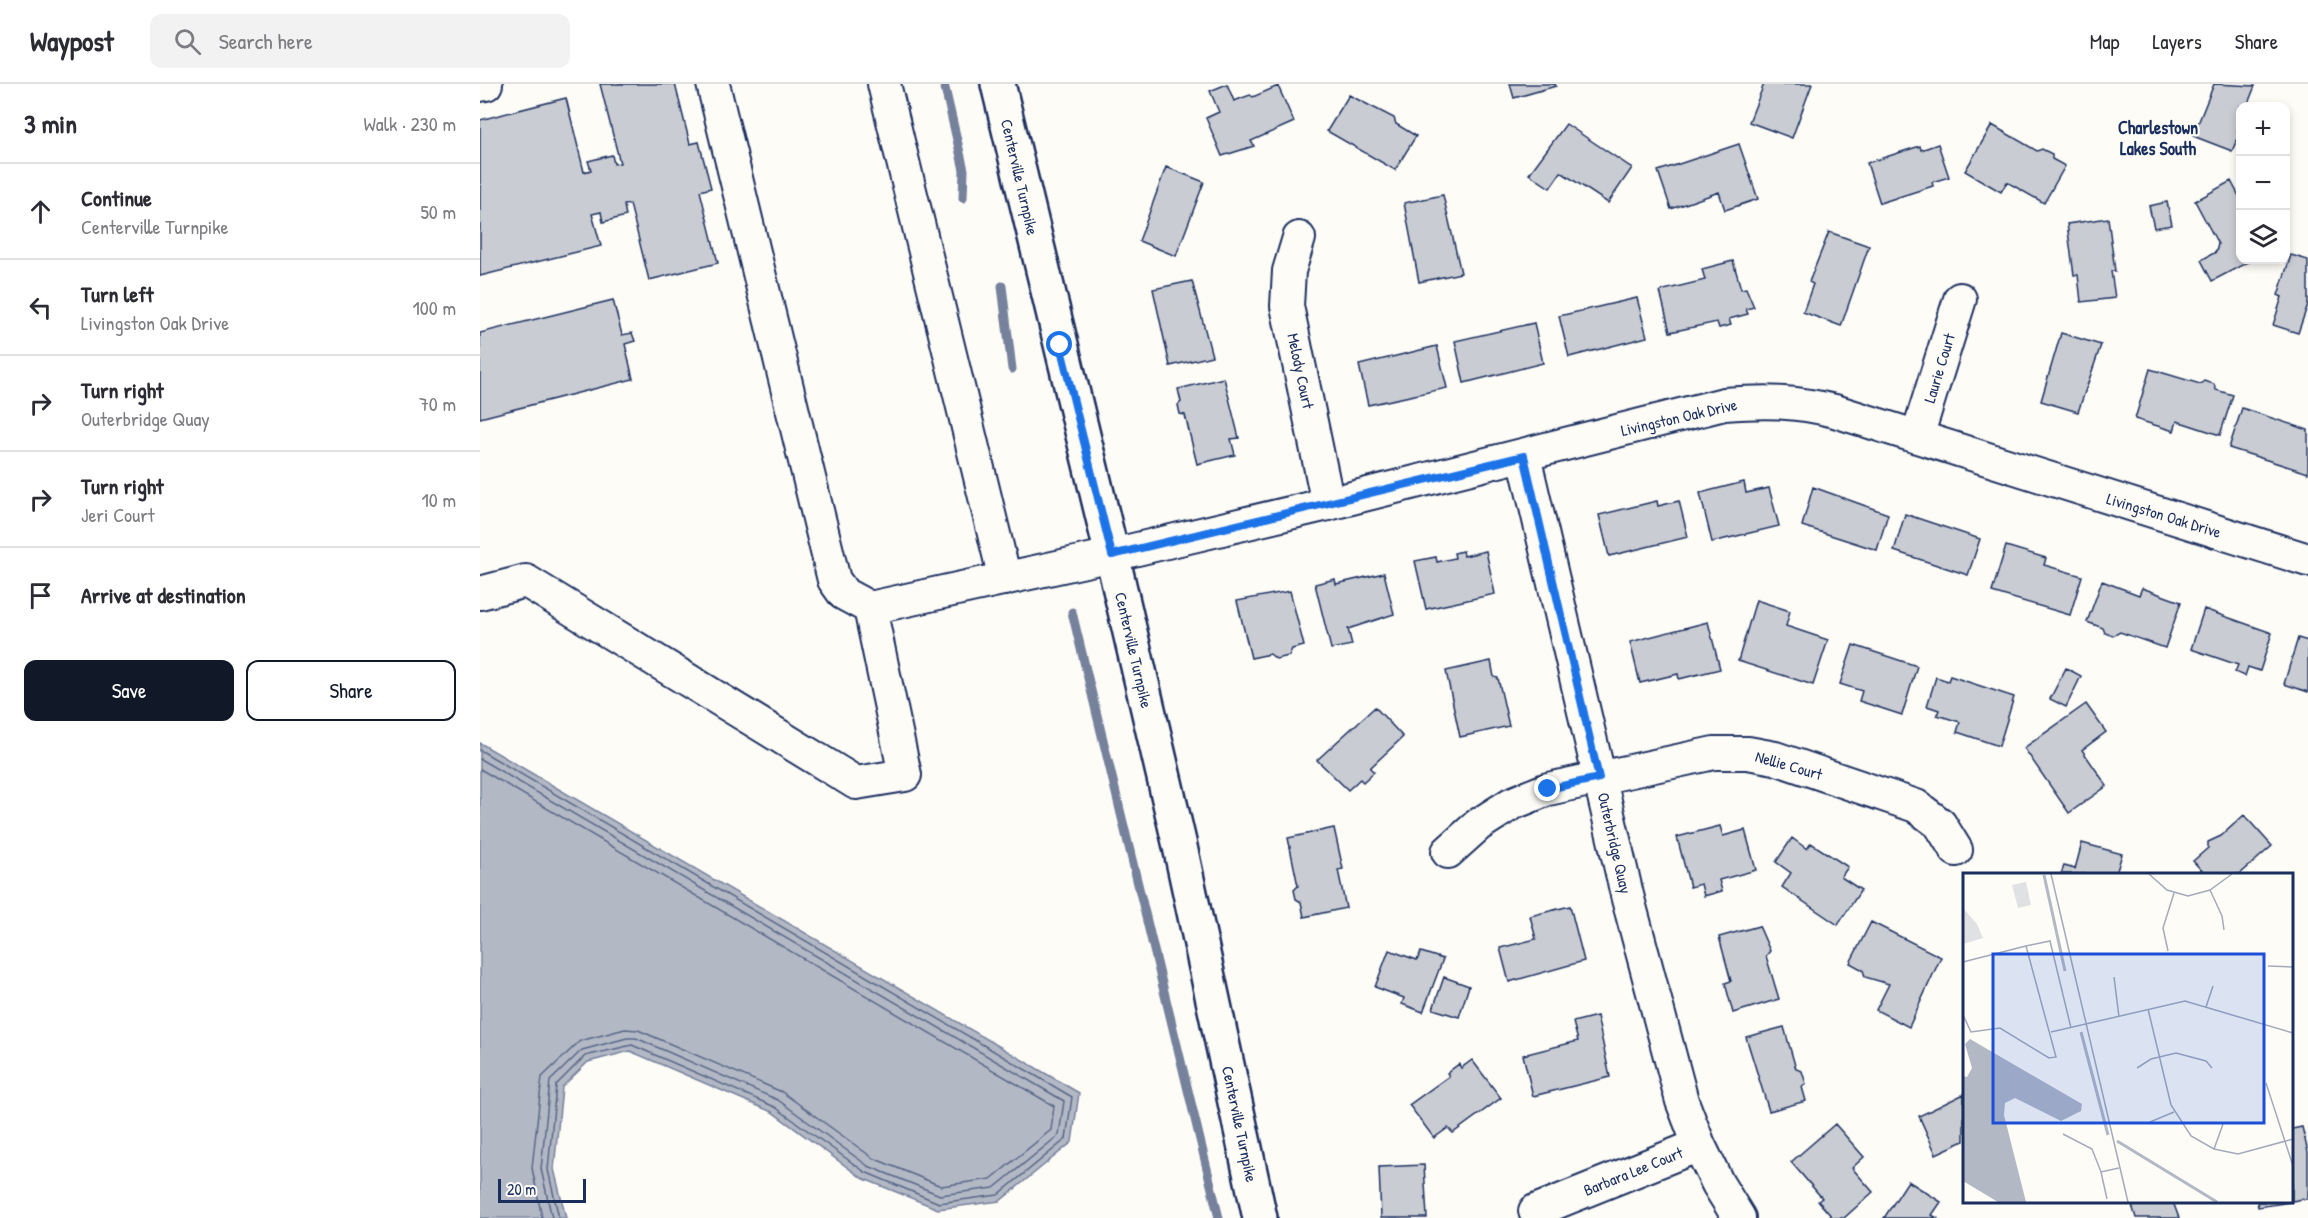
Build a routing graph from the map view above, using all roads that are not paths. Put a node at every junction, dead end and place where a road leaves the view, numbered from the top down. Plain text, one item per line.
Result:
1 (486, 84) edge
2 (713, 84) edge
3 (884, 84) edge
4 (998, 84) edge
5 (480, 85) edge
6 (1299, 238) dead end
7 (1960, 298) dead end
8 (1917, 437) junction
9 (1524, 456) junction
10 (1328, 504) junction
11 (1112, 555) junction
12 (2308, 560) edge
13 (1005, 579) junction
14 (480, 593) edge
15 (870, 608) junction
16 (1599, 778) junction
17 (1956, 850) dead end
18 (1448, 852) dead end
19 (1698, 1145) junction
20 (1535, 1211) dead end
21 (1260, 1218) edge
22 (1739, 1218) edge

1 - 5 street
2 - 15 street
3 - 13 street
4 - 11 main road, Centerville Turnpike
6 - 10 street, Melody Court
7 - 8 street, Laurie Court
8 - 9 street, Livingston Oak Drive
8 - 12 street, Livingston Oak Drive
9 - 10 street, Livingston Oak Drive
9 - 16 street, Outerbridge Quay
10 - 11 street, Livingston Oak Drive
11 - 13 street, Livingston Oak Drive
11 - 21 main road, Centerville Turnpike
13 - 15 street, Livingston Oak Drive
14 - 15 street
16 - 17 street, Nellie Court
16 - 18 street, Nellie Court
16 - 19 street, Outerbridge Quay
19 - 20 street, Barbara Lee Court
19 - 22 street, Outerbridge Quay

